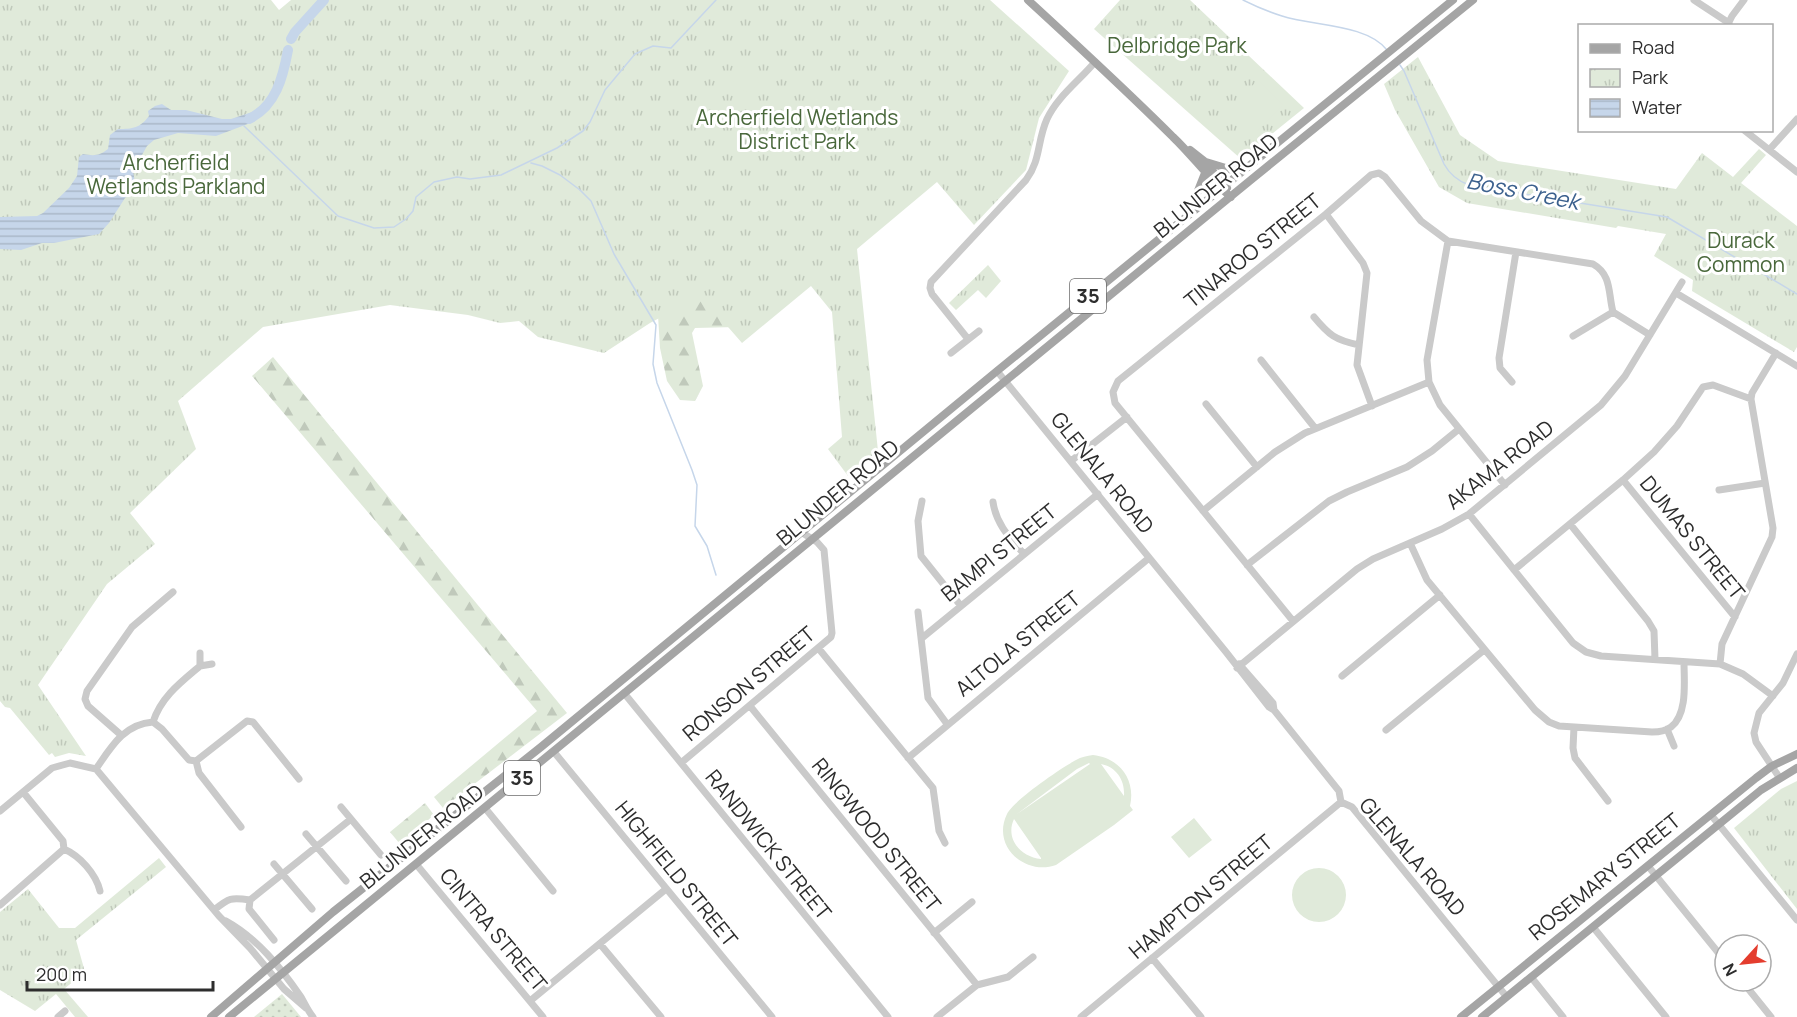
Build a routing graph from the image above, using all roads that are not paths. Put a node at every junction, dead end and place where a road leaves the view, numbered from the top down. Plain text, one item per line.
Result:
1 (1028, 0) edge
2 (1453, 0) edge
3 (1473, 0) edge
4 (1694, 0) edge
5 (1744, 0) edge
6 (1728, 24) edge
7 (1095, 62) junction
8 (1797, 119) edge
9 (1746, 132) edge
10 (1186, 150) junction
11 (1769, 150) junction
12 (1204, 161) junction
13 (1239, 172) junction
14 (1797, 172) edge
15 (1205, 173) junction
16 (1223, 187) junction
17 (1230, 198) junction
18 (1189, 214) junction
19 (1326, 214) junction
20 (1448, 241) junction
21 (1516, 252) junction
22 (1682, 282) dead end
23 (1676, 292) junction
24 (1612, 312) junction
25 (1314, 317) dead end
26 (979, 331) dead end
27 (1650, 335) junction
28 (1574, 336) dead end
29 (968, 339) junction
30 (1359, 345) junction
31 (951, 353) dead end
32 (1776, 353) junction
33 (1261, 360) dead end
34 (1797, 366) edge
35 (997, 371) junction
36 (1005, 379) junction
37 (1429, 382) junction
38 (1512, 382) dead end
39 (1751, 399) junction
40 (1206, 404) dead end
41 (1372, 406) junction
42 (1127, 417) junction
43 (1315, 428) junction
44 (1459, 429) junction
45 (1071, 461) junction
46 (1257, 467) junction
47 (1623, 480) junction
48 (1765, 483) junction
49 (1505, 485) junction
50 (1719, 490) dead end
51 (1098, 494) junction
52 (922, 501) dead end
53 (993, 502) dead end
54 (1203, 511) junction
55 (1469, 514) junction
56 (1570, 524) junction
57 (801, 532) junction
58 (812, 538) junction
59 (1410, 543) junction
60 (1024, 554) junction
61 (1149, 558) junction
62 (1247, 566) junction
63 (1514, 570) junction
64 (172, 592) dead end
65 (1440, 596) junction
66 (961, 606) junction
67 (918, 612) dead end
68 (1735, 617) junction
69 (1293, 621) junction
70 (922, 638) junction
71 (819, 649) junction
72 (1484, 650) junction
73 (200, 652) dead end
74 (1797, 654) edge
75 (1655, 659) junction
76 (1684, 662) junction
77 (212, 664) dead end
78 (1720, 664) junction
79 (200, 666) junction
80 (1239, 667) junction
81 (1342, 676) dead end
82 (624, 693) junction
83 (1773, 696) junction
84 (750, 706) junction
85 (153, 722) junction
86 (947, 724) junction
87 (1574, 727) junction
88 (1667, 729) junction
89 (1386, 730) dead end
90 (121, 735) junction
91 (1674, 746) dead end
92 (554, 752) junction
93 (1797, 754) edge
94 (908, 758) junction
95 (196, 761) junction
96 (681, 763) junction
97 (1772, 766) junction
98 (1797, 768) edge
99 (96, 769) junction
100 (1779, 777) junction
101 (299, 778) dead end
102 (23, 792) junction
103 (1608, 801) dead end
104 (1341, 802) junction
105 (341, 807) dead end
106 (485, 808) junction
107 (0, 811) edge
108 (1711, 815) junction
109 (351, 819) junction
110 (1720, 825) junction
111 (241, 826) dead end
112 (306, 834) dead end
113 (945, 843) dead end
114 (318, 847) junction
115 (64, 849) junction
116 (381, 855) dead end
117 (274, 864) dead end
118 (416, 864) junction
119 (1648, 866) junction
120 (283, 874) junction
121 (1657, 876) junction
122 (346, 881) dead end
123 (666, 889) junction
124 (100, 891) dead end
125 (553, 891) dead end
126 (250, 900) junction
127 (972, 902) dead end
128 (0, 905) edge
129 (312, 909) dead end
130 (216, 913) junction
131 (1797, 920) edge
132 (1593, 927) junction
133 (934, 933) junction
134 (274, 940) dead end
135 (600, 944) junction
136 (1713, 946) edge
137 (1034, 957) dead end
138 (1152, 958) junction
139 (271, 966) junction
140 (279, 976) junction
141 (1531, 977) junction
142 (976, 985) junction
143 (1498, 986) junction
144 (1752, 993) edge
145 (1506, 996) junction
146 (530, 1001) junction
147 (65, 1011) dead end
148 (58, 1017) edge
149 (211, 1017) edge
150 (229, 1017) edge
151 (313, 1017) edge
152 (543, 1017) edge
153 (662, 1017) edge
154 (772, 1017) edge
155 (888, 1017) edge
156 (937, 1017) edge
157 (1081, 1017) edge
158 (1201, 1017) edge
159 (1461, 1017) edge
160 (1482, 1017) edge
161 (1563, 1017) edge
162 (1666, 1017) edge
163 (1771, 1017) edge

1 - 7 main road
2 - 13 main road, BLUNDER ROAD / 35
3 - 17 main road, BLUNDER ROAD / 35
4 - 6 street
5 - 6 street
7 - 10 main road
7 - 29 street
8 - 11 street
9 - 11 street
10 - 12 main road
10 - 15 main road
11 - 14 street
12 - 13 main road
12 - 16 main road
13 - 16 main road, BLUNDER ROAD / 35
15 - 16 main road
15 - 18 main road
16 - 17 main road
16 - 18 main road, BLUNDER ROAD / 35
17 - 36 main road, BLUNDER ROAD / 35
18 - 35 main road, BLUNDER ROAD / 35
19 - 20 street, TINAROO STREET
19 - 30 street
19 - 42 street, TINAROO STREET
20 - 21 street, TINAROO STREET
20 - 37 street
21 - 24 street, TINAROO STREET
21 - 38 street
22 - 23 street, AKAMA ROAD
23 - 27 street, AKAMA ROAD
23 - 32 street
24 - 27 street
24 - 28 street
25 - 30 street
26 - 29 street
27 - 49 street, AKAMA ROAD
29 - 31 street
30 - 41 street
32 - 34 street
32 - 39 street
33 - 43 street
35 - 36 street, GLENALA ROAD
35 - 57 main road, BLUNDER ROAD / 35
36 - 45 street, GLENALA ROAD
36 - 58 main road, BLUNDER ROAD / 35
37 - 41 street
37 - 44 street
39 - 47 street
39 - 48 street
40 - 46 street
41 - 43 street
42 - 45 street
42 - 54 street, TINAROO STREET
43 - 46 street
44 - 49 street
44 - 62 street
45 - 51 street, GLENALA ROAD
46 - 54 street
47 - 56 street
47 - 68 street, DUMAS STREET
48 - 50 street
48 - 68 street
49 - 55 street, AKAMA ROAD
51 - 60 street, BAMPI STREET
51 - 61 street, GLENALA ROAD
52 - 66 street
53 - 60 street
54 - 62 street, TINAROO STREET
55 - 59 street, AKAMA ROAD
55 - 63 street
56 - 63 street
56 - 75 street
57 - 58 street
57 - 139 main road, BLUNDER ROAD / 35
58 - 71 street, RONSON STREET
58 - 82 main road, BLUNDER ROAD / 35
59 - 65 street
59 - 69 street, AKAMA ROAD
60 - 66 street, BAMPI STREET
61 - 80 street, GLENALA ROAD
61 - 86 street, ALTOLA STREET
62 - 69 street, TINAROO STREET
63 - 75 street
64 - 90 street
65 - 72 street
65 - 81 street
66 - 70 street, BAMPI STREET
67 - 70 street
68 - 78 street
69 - 80 street, AKAMA ROAD
70 - 86 street
71 - 84 street, RONSON STREET
71 - 94 street
72 - 87 street
72 - 89 street
73 - 79 street
74 - 83 street
75 - 76 street
76 - 78 street
76 - 88 street
77 - 79 street
78 - 83 street
79 - 85 street
80 - 104 street, GLENALA ROAD
82 - 92 main road, BLUNDER ROAD / 35
82 - 96 street, RANDWICK STREET
83 - 97 street
84 - 96 street, RONSON STREET
84 - 133 street, RINGWOOD STREET
85 - 90 street
85 - 95 street
86 - 94 street, ALTOLA STREET
87 - 88 street
87 - 103 street
88 - 91 street
90 - 99 street
92 - 106 main road, BLUNDER ROAD / 35
92 - 123 street, HIGHFIELD STREET
93 - 97 main road, ROSEMARY STREET
94 - 113 street
95 - 101 street
95 - 111 street
96 - 155 street, RANDWICK STREET
97 - 100 street
97 - 108 main road, ROSEMARY STREET
98 - 100 main road, ROSEMARY STREET
99 - 102 street
99 - 130 street
100 - 110 main road, ROSEMARY STREET
102 - 107 street
102 - 115 street
104 - 138 street, HAMPTON STREET
104 - 143 street, GLENALA ROAD
105 - 109 street
106 - 118 main road, BLUNDER ROAD / 35
106 - 125 street
108 - 110 street
108 - 119 main road, ROSEMARY STREET
109 - 114 street
109 - 116 street
110 - 121 main road, ROSEMARY STREET
110 - 131 street
112 - 114 street
114 - 120 street
114 - 122 street
115 - 124 street
115 - 128 street
117 - 120 street
118 - 140 main road, BLUNDER ROAD / 35
118 - 146 street, CINTRA STREET
119 - 121 street
119 - 143 main road, ROSEMARY STREET
120 - 126 street
120 - 129 street
121 - 132 main road, ROSEMARY STREET
121 - 136 street
123 - 135 street
123 - 154 street, HIGHFIELD STREET
126 - 130 street
126 - 134 street
127 - 133 street
130 - 139 street
132 - 141 main road, ROSEMARY STREET
132 - 162 street
133 - 142 street, RINGWOOD STREET
135 - 146 street
135 - 153 street
137 - 142 street
138 - 157 street, HAMPTON STREET
138 - 158 street
139 - 140 street
139 - 149 main road, BLUNDER ROAD / 35
140 - 150 main road, BLUNDER ROAD / 35
140 - 151 street
141 - 145 main road, ROSEMARY STREET
141 - 161 street
142 - 156 street
143 - 145 street, GLENALA ROAD
143 - 159 main road, ROSEMARY STREET
144 - 163 street
145 - 160 main road, ROSEMARY STREET
146 - 152 street, CINTRA STREET
147 - 148 street

